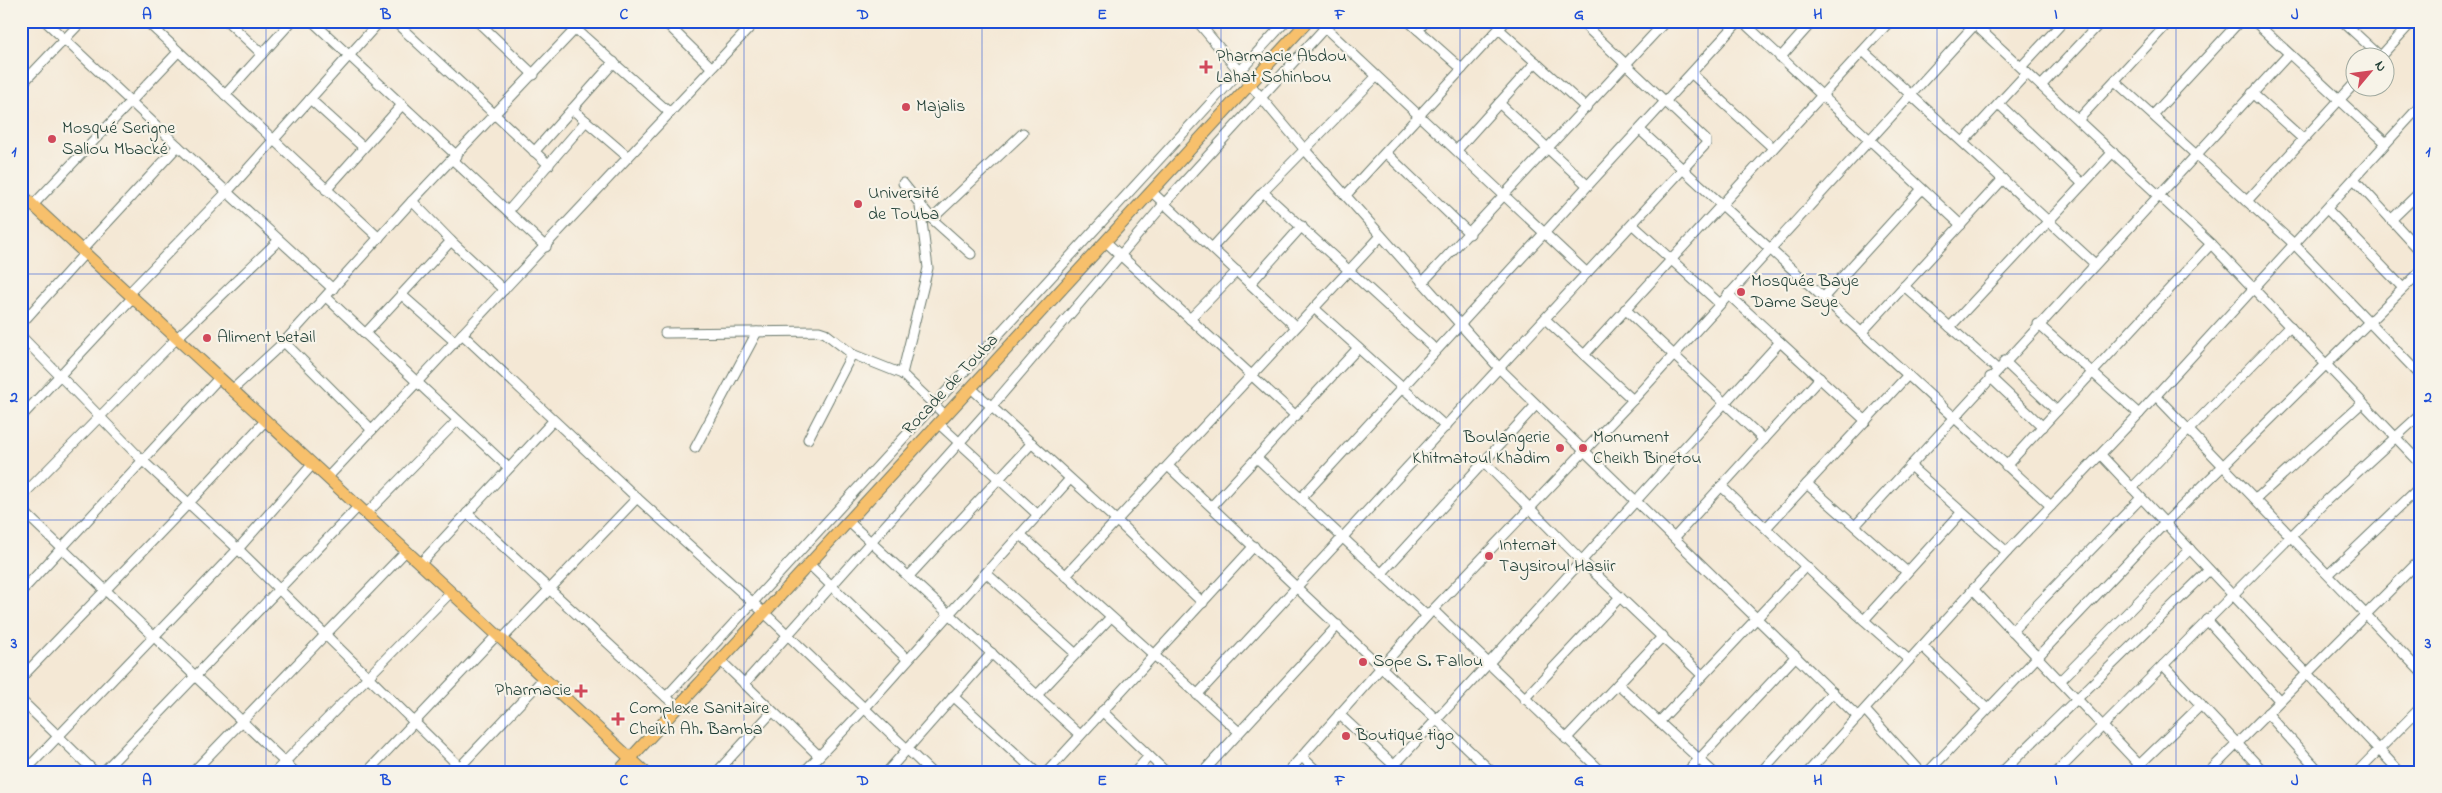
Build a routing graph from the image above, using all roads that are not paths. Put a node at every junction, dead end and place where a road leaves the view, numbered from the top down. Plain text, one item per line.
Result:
1 (44, 21) edge
2 (82, 21) edge
3 (146, 21) edge
4 (166, 21) edge
5 (227, 21) edge
6 (292, 21) edge
7 (312, 21) edge
8 (380, 21) edge
9 (394, 21) edge
10 (583, 21) edge
11 (664, 21) edge
12 (756, 21) edge
13 (1197, 21) edge
14 (1308, 21) edge
15 (1318, 21) edge
16 (1408, 21) edge
17 (1426, 21) edge
18 (1506, 21) edge
19 (1580, 21) edge
20 (1740, 21) edge
21 (1813, 21) edge
22 (1890, 21) edge
23 (2064, 21) edge
24 (2102, 21) edge
25 (2170, 21) edge
26 (2240, 21) edge
27 (2254, 21) edge
28 (2342, 21) edge
29 (2413, 21) edge
30 (479, 22) edge
31 (1285, 22) edge
32 (1665, 22) edge
33 (1974, 22) edge
34 (1328, 25) edge
35 (576, 29) junction
36 (1500, 29) junction
37 (1418, 30) junction
38 (157, 31) junction
39 (1298, 33) junction
40 (65, 40) junction
41 (2370, 48) edge
42 (2388, 48) edge
43 (1863, 51) junction
44 (178, 52) junction
45 (262, 54) junction
46 (2289, 54) junction
47 (350, 56) junction
48 (1780, 58) junction
49 (614, 62) junction
50 (1536, 62) junction
51 (1627, 64) junction
52 (711, 67) junction
53 (1462, 70) junction
54 (2024, 70) junction
55 (1240, 71) junction
56 (1692, 74) junction
57 (534, 75) junction
58 (1376, 77) junction
59 (2115, 81) junction
60 (1250, 84) junction
61 (21, 85) edge
62 (2041, 86) junction
63 (2252, 93) junction
64 (1910, 94) junction
65 (225, 95) junction
66 (2344, 95) edge
67 (1822, 96) junction
68 (1261, 98) junction
69 (310, 99) junction
70 (2340, 100) junction
71 (132, 102) junction
72 (1666, 102) junction
73 (1499, 104) junction
74 (1999, 104) junction
75 (402, 105) junction
76 (2421, 105) edge
77 (1586, 108) junction
78 (572, 109) junction
79 (670, 113) junction
80 (2153, 115) junction
81 (495, 116) junction
82 (1421, 116) junction
83 (2078, 120) junction
84 (586, 121) junction
85 (1640, 130) junction
86 (1023, 133) dead end
87 (1868, 140) junction
88 (2303, 140) junction
89 (273, 141) junction
90 (1964, 141) junction
91 (2386, 143) junction
92 (178, 146) junction
93 (363, 147) junction
94 (1773, 148) junction
95 (1304, 150) junction
96 (1457, 150) junction
97 (1548, 150) junction
98 (534, 152) junction
99 (2113, 152) junction
100 (1386, 154) junction
101 (2196, 154) junction
102 (628, 157) junction
103 (455, 158) junction
104 (549, 165) junction
105 (1685, 169) junction
106 (2004, 178) junction
107 (2354, 179) junction
108 (903, 183) dead end
109 (2083, 184) junction
110 (1587, 186) junction
111 (1922, 189) junction
112 (326, 190) junction
113 (2421, 191) edge
114 (227, 192) junction
115 (1152, 192) junction
116 (1263, 192) junction
117 (21, 194) edge
118 (2159, 194) junction
119 (1346, 195) junction
120 (1505, 195) junction
121 (2247, 200) junction
122 (412, 201) junction
123 (1164, 204) junction
124 (1723, 204) junction
125 (33, 205) junction
126 (920, 206) junction
127 (2327, 209) junction
128 (509, 210) junction
129 (932, 219) junction
130 (2391, 220) junction
131 (2049, 221) junction
132 (1633, 225) junction
133 (1961, 225) junction
134 (1302, 226) junction
135 (1544, 232) junction
136 (1470, 234) junction
137 (1381, 236) junction
138 (379, 238) junction
139 (279, 240) junction
140 (451, 241) junction
141 (1106, 242) junction
142 (2211, 244) junction
143 (2294, 245) junction
144 (546, 247) junction
145 (1770, 247) junction
146 (1212, 248) junction
147 (84, 252) junction
148 (2421, 252) edge
149 (972, 254) dead end
150 (1121, 255) junction
151 (1672, 260) junction
152 (2094, 263) junction
153 (1350, 270) junction
154 (1237, 271) junction
155 (2421, 271) edge
156 (1587, 273) junction
157 (1422, 283) junction
158 (1250, 284) junction
159 (1904, 286) junction
160 (2403, 288) junction
161 (333, 289) junction
162 (2255, 289) junction
163 (504, 290) junction
164 (1728, 294) junction
165 (131, 295) junction
166 (403, 296) junction
167 (326, 297) junction
168 (1823, 298) junction
169 (1719, 303) junction
170 (1314, 308) junction
171 (1625, 309) junction
172 (1546, 319) junction
173 (1190, 320) junction
174 (2368, 322) junction
175 (21, 324) edge
176 (2038, 324) junction
177 (1459, 325) junction
178 (2290, 326) junction
179 (1296, 327) junction
180 (1950, 328) junction
181 (757, 332) junction
182 (1862, 332) junction
183 (665, 333) dead end
184 (365, 334) junction
185 (462, 334) junction
186 (21, 336) edge
187 (177, 338) junction
188 (454, 341) junction
189 (284, 342) junction
190 (1780, 342) junction
191 (1358, 348) junction
192 (1436, 350) junction
193 (852, 354) junction
194 (1584, 355) junction
195 (1673, 355) junction
196 (2004, 361) junction
197 (2326, 363) junction
198 (1500, 369) junction
199 (1997, 369) junction
200 (2092, 373) junction
201 (902, 374) junction
202 (1250, 375) junction
203 (1908, 375) junction
204 (60, 376) junction
205 (2421, 376) edge
206 (1990, 377) junction
207 (219, 378) junction
208 (1820, 378) junction
209 (415, 382) junction
210 (971, 388) junction
211 (1401, 388) junction
212 (232, 390) junction
213 (2156, 396) junction
214 (1633, 400) junction
215 (1725, 403) junction
216 (2362, 403) junction
217 (934, 404) junction
218 (1536, 405) junction
219 (992, 406) junction
220 (2057, 411) junction
221 (2139, 414) junction
222 (2421, 414) edge
223 (100, 416) junction
224 (1296, 416) junction
225 (21, 417) edge
226 (1953, 417) junction
227 (266, 420) junction
228 (553, 420) junction
229 (942, 420) junction
230 (1866, 420) junction
231 (456, 421) junction
232 (2043, 426) junction
233 (1446, 427) junction
234 (372, 430) junction
235 (2189, 430) junction
236 (2395, 438) junction
237 (808, 439) dead end
238 (1764, 440) junction
239 (958, 443) junction
240 (1032, 443) junction
241 (695, 448) dead end
242 (1585, 452) junction
243 (2101, 455) junction
244 (1257, 458) junction
245 (143, 461) junction
246 (1484, 462) junction
247 (2421, 464) edge
248 (312, 465) junction
249 (2224, 465) junction
250 (1168, 466) junction
251 (1910, 466) junction
252 (2006, 466) junction
253 (509, 468) junction
254 (327, 478) junction
255 (1070, 479) junction
256 (999, 480) junction
257 (1807, 484) junction
258 (1721, 486) junction
259 (2421, 486) edge
260 (2132, 488) junction
261 (21, 497) edge
262 (637, 498) junction
263 (1301, 498) junction
264 (2141, 498) junction
265 (2257, 498) junction
266 (1636, 500) junction
267 (189, 503) junction
268 (1212, 506) junction
269 (2051, 506) junction
270 (21, 509) edge
271 (1530, 510) junction
272 (362, 511) junction
273 (467, 513) junction
274 (1962, 513) junction
275 (1038, 515) junction
276 (1117, 521) junction
277 (849, 522) junction
278 (2165, 523) junction
279 (1855, 526) junction
280 (1766, 528) junction
281 (1021, 535) junction
282 (1675, 536) junction
283 (2291, 536) junction
284 (1344, 537) junction
285 (871, 543) junction
286 (1254, 546) junction
287 (62, 547) junction
288 (238, 549) junction
289 (2190, 549) junction
290 (406, 551) junction
291 (2007, 552) junction
292 (2421, 559) edge
293 (1582, 561) junction
294 (420, 564) junction
295 (809, 564) junction
296 (1806, 566) junction
297 (2209, 570) junction
298 (1382, 572) junction
299 (1907, 572) junction
300 (986, 573) junction
301 (2329, 574) junction
302 (909, 576) junction
303 (1065, 576) junction
304 (833, 586) junction
305 (1298, 587) junction
306 (550, 588) junction
307 (1973, 589) junction
308 (106, 590) junction
309 (279, 590) junction
310 (21, 592) edge
311 (451, 592) junction
312 (2233, 595) junction
313 (1620, 597) junction
314 (754, 602) junction
315 (1203, 603) junction
316 (764, 612) junction
317 (949, 613) junction
318 (1430, 613) junction
319 (2366, 613) junction
320 (1111, 617) junction
321 (1757, 617) junction
322 (1864, 620) junction
323 (2207, 620) junction
324 (1338, 625) junction
325 (2012, 631) junction
326 (326, 634) junction
327 (154, 636) junction
328 (1663, 636) junction
329 (499, 637) junction
330 (788, 637) junction
331 (1922, 646) junction
332 (992, 653) junction
333 (1075, 654) junction
334 (1153, 655) junction
335 (1796, 656) junction
336 (2037, 656) junction
337 (907, 659) junction
338 (1909, 660) junction
339 (721, 661) junction
340 (1488, 664) junction
341 (2163, 665) junction
342 (1382, 667) junction
343 (2421, 672) edge
344 (2306, 673) junction
345 (1702, 674) junction
346 (196, 676) junction
347 (369, 676) junction
348 (21, 678) edge
349 (544, 678) junction
350 (2060, 681) junction
351 (744, 684) junction
352 (1618, 684) junction
353 (1834, 692) junction
354 (1038, 694) junction
355 (1197, 695) junction
356 (953, 696) junction
357 (666, 697) junction
358 (2077, 699) junction
359 (21, 700) edge
360 (1524, 700) junction
361 (2280, 700) junction
362 (2201, 705) junction
363 (2421, 707) edge
364 (678, 708) junction
365 (864, 709) junction
366 (1987, 709) junction
367 (1102, 711) junction
368 (772, 712) junction
369 (1861, 713) junction
370 (2267, 713) junction
371 (1339, 714) junction
372 (242, 719) junction
373 (1437, 720) junction
374 (416, 721) junction
375 (1660, 722) junction
376 (2104, 727) junction
377 (1238, 731) junction
378 (1080, 734) junction
379 (59, 737) junction
380 (1566, 739) junction
381 (2237, 743) junction
382 (2379, 749) junction
383 (907, 750) junction
384 (819, 756) junction
385 (1149, 756) junction
386 (1302, 757) junction
387 (630, 758) junction
388 (1698, 758) junction
389 (285, 762) junction
390 (2139, 764) junction
391 (460, 770) edge
392 (1394, 770) edge
393 (1600, 771) edge
394 (1809, 771) edge
395 (24, 772) edge
396 (94, 772) edge
397 (103, 772) edge
398 (194, 772) edge
399 (275, 772) edge
400 (295, 772) edge
401 (367, 772) edge
402 (618, 772) edge
403 (645, 772) edge
404 (717, 772) edge
405 (804, 772) edge
406 (887, 772) edge
407 (931, 772) edge
408 (1036, 772) edge
409 (1047, 772) edge
410 (1135, 772) edge
411 (1166, 772) edge
412 (1204, 772) edge
413 (1288, 772) edge
414 (1318, 772) edge
415 (1492, 772) edge
416 (1687, 772) edge
417 (1713, 772) edge
418 (1761, 772) edge
419 (1921, 772) edge
420 (1928, 772) edge
421 (2002, 772) edge
422 (2058, 772) edge
423 (2132, 772) edge
424 (2146, 772) edge
425 (2209, 772) edge
426 (2264, 772) edge
427 (2320, 772) edge
428 (2357, 772) edge
429 (2400, 772) edge

1 - 40 street
2 - 40 street
3 - 38 street
4 - 38 street
5 - 45 street
6 - 45 street
7 - 47 street
8 - 47 street
9 - 81 street
10 - 35 street
11 - 52 street
12 - 52 street
13 - 55 street
14 - 39 main road, Rocade de Touba
15 - 34 street
16 - 37 street
17 - 37 street
18 - 36 street
19 - 51 street
20 - 48 street
20 - 56 street
21 - 48 street
22 - 43 street
23 - 54 street
24 - 62 street
25 - 59 street
26 - 80 street
27 - 46 street
28 - 41 street
29 - 42 street
30 - 57 street
31 - 39 street
31 - 55 street
32 - 51 street
33 - 54 street
33 - 64 street
34 - 58 street
34 - 68 street
35 - 49 street
35 - 57 street
36 - 50 street
36 - 53 street
37 - 53 street
38 - 44 street
39 - 60 main road, Rocade de Touba
40 - 61 street
40 - 71 street
43 - 64 street
43 - 67 street
44 - 65 street
44 - 71 street
45 - 65 street
46 - 63 street
46 - 70 street
47 - 69 street
47 - 75 street
48 - 67 street
49 - 78 street
49 - 79 street
50 - 73 street
50 - 77 street
51 - 72 street
51 - 77 street
52 - 79 street
53 - 82 street
54 - 62 street
54 - 74 street
55 - 60 street
55 - 217 street
56 - 72 street
56 - 94 street
57 - 81 street
58 - 82 street
58 - 95 street
59 - 80 street
59 - 83 street
60 - 68 street
60 - 115 main road, Rocade de Touba
62 - 83 street
63 - 88 street
63 - 101 street
64 - 87 street
64 - 90 street
65 - 89 street
66 - 70 street
67 - 87 street
67 - 94 street
68 - 95 street
68 - 123 street
69 - 89 street
69 - 93 street
70 - 88 street
70 - 91 street
71 - 92 street
71 - 125 street
72 - 85 street
72 - 105 street
73 - 96 street
73 - 97 street
74 - 90 street
74 - 109 street
75 - 93 street
75 - 103 street
76 - 91 street
77 - 97 street
78 - 84 street
78 - 98 street
79 - 102 street
80 - 101 street
81 - 98 street
81 - 103 street
82 - 96 street
82 - 100 street
83 - 99 street
84 - 102 street
84 - 104 street
85 - 105 street
85 - 110 street
86 - 129 street
87 - 111 street
87 - 145 street
88 - 121 street
89 - 112 street
89 - 114 street
90 - 106 street
91 - 107 street
92 - 114 street
92 - 147 street
93 - 112 street
94 - 124 street
95 - 116 street
95 - 119 street
96 - 120 street
97 - 110 street
97 - 120 street
98 - 104 street
99 - 109 street
99 - 118 street
100 - 119 street
100 - 136 street
101 - 118 street
101 - 121 street
102 - 144 street
103 - 122 street
103 - 128 street
104 - 128 street
105 - 124 street
105 - 132 street
106 - 131 street
106 - 133 street
107 - 127 street
107 - 130 street
108 - 126 street
109 - 131 street
110 - 135 street
111 - 133 street
111 - 168 street
112 - 138 street
113 - 130 street
114 - 139 street
114 - 165 street
115 - 123 street
115 - 141 main road, Rocade de Touba
116 - 134 street
116 - 146 street
117 - 125 main road
118 - 142 street
118 - 152 street
119 - 137 street
120 - 135 street
120 - 136 street
121 - 143 street
122 - 138 street
122 - 140 street
123 - 146 street
123 - 150 street
124 - 145 street
124 - 151 street
125 - 147 main road
126 - 129 street
126 - 201 street
127 - 143 street
127 - 160 street
128 - 144 street
129 - 149 street
130 - 148 street
131 - 152 street
131 - 180 street
132 - 151 street
132 - 156 street
133 - 159 street
134 - 153 street
134 - 158 street
135 - 156 street
135 - 177 street
136 - 157 street
137 - 153 street
137 - 157 street
138 - 161 street
139 - 161 street
139 - 187 street
140 - 163 street
140 - 166 street
141 - 150 street
141 - 210 main road, Rocade de Touba
142 - 162 street
142 - 200 street
143 - 162 street
143 - 174 street
144 - 163 street
145 - 164 street
145 - 168 street
146 - 154 street
147 - 165 main road
147 - 175 street
150 - 173 street
150 - 219 street
151 - 169 street
151 - 171 street
152 - 176 street
153 - 170 street
153 - 192 street
154 - 158 street
154 - 173 street
155 - 160 street
156 - 172 street
157 - 177 street
158 - 179 street
159 - 180 street
159 - 182 street
160 - 174 street
161 - 167 street
162 - 178 street
162 - 213 street
163 - 185 street
164 - 169 street
164 - 190 street
165 - 187 main road
165 - 204 street
166 - 184 street
166 - 188 street
167 - 184 street
167 - 189 street
168 - 182 street
169 - 195 street
170 - 179 street
170 - 191 street
171 - 194 street
171 - 195 street
172 - 194 street
172 - 198 street
173 - 202 street
174 - 197 street
174 - 205 street
176 - 196 street
176 - 200 street
177 - 192 street
177 - 198 street
178 - 197 street
178 - 235 street
179 - 202 street
180 - 199 street
181 - 183 street
181 - 193 street
181 - 241 street
182 - 203 street
184 - 209 street
185 - 188 street
185 - 228 street
186 - 204 street
187 - 207 main road
187 - 223 street
188 - 209 street
189 - 212 street
189 - 234 street
190 - 208 street
190 - 215 street
191 - 211 street
191 - 224 street
192 - 211 street
193 - 201 street
193 - 237 street
194 - 214 street
195 - 214 street
195 - 215 street
196 - 199 street
196 - 220 street
197 - 216 street
197 - 249 street
198 - 218 street
198 - 233 street
199 - 206 street
200 - 220 street
200 - 221 street
201 - 217 street
202 - 224 street
202 - 250 street
203 - 226 street
203 - 230 street
204 - 223 street
204 - 225 street
206 - 226 street
206 - 232 street
207 - 212 main road
207 - 245 street
208 - 230 street
208 - 238 street
209 - 231 street
209 - 234 street
210 - 219 street
210 - 229 main road, Rocade de Touba
211 - 233 street
211 - 263 street
212 - 227 main road
213 - 221 street
213 - 235 street
214 - 242 street
215 - 238 street
215 - 266 street
216 - 236 street
216 - 265 street
217 - 229 street
217 - 314 street
218 - 242 street
218 - 246 street
219 - 239 street
219 - 240 street
220 - 232 street
221 - 243 street
222 - 236 street
223 - 245 street
223 - 261 street
224 - 244 street
226 - 251 street
226 - 252 street
227 - 248 main road
227 - 267 street
228 - 253 street
228 - 262 street
229 - 239 street
229 - 277 main road, Rocade de Touba
230 - 257 street
231 - 253 street
231 - 272 street
232 - 252 street
233 - 284 street
234 - 254 street
235 - 249 street
235 - 260 street
236 - 247 street
236 - 283 street
238 - 258 street
239 - 256 street
239 - 285 street
240 - 255 street
240 - 256 street
242 - 266 street
242 - 271 street
243 - 260 street
243 - 269 street
244 - 263 street
244 - 268 street
245 - 267 street
245 - 287 street
246 - 271 street
246 - 298 street
248 - 254 main road
248 - 288 street
249 - 265 street
249 - 278 street
250 - 268 street
250 - 276 street
251 - 274 street
251 - 279 street
252 - 269 street
253 - 273 street
254 - 272 main road
255 - 275 street
255 - 276 street
256 - 275 street
256 - 302 street
257 - 279 street
257 - 280 street
258 - 280 street
258 - 282 street
259 - 301 street
260 - 264 street
262 - 306 street
262 - 314 street
263 - 284 street
264 - 278 street
264 - 325 street
265 - 283 street
266 - 282 street
266 - 293 street
267 - 288 street
267 - 308 street
268 - 286 street
269 - 291 street
270 - 287 street
271 - 293 street
271 - 318 street
272 - 290 main road
272 - 309 street
273 - 294 street
273 - 306 street
274 - 291 street
274 - 299 street
275 - 281 street
276 - 303 street
276 - 315 street
277 - 285 street
277 - 295 main road, Rocade de Touba
278 - 289 street
278 - 336 street
279 - 299 street
280 - 296 street
281 - 300 street
281 - 303 street
282 - 321 street
283 - 301 street
283 - 312 street
284 - 298 street
284 - 305 street
285 - 302 street
285 - 304 street
286 - 305 street
286 - 315 street
287 - 308 street
287 - 310 street
288 - 309 street
288 - 327 street
289 - 297 street
289 - 350 street
290 - 294 main road
290 - 326 street
291 - 307 street
292 - 319 street
293 - 313 street
293 - 340 street
294 - 311 main road
295 - 304 street
295 - 316 main road, Rocade de Touba
296 - 321 street
296 - 322 street
297 - 312 street
297 - 358 street
298 - 318 street
299 - 322 street
300 - 317 street
300 - 333 street
301 - 319 street
302 - 317 street
303 - 320 street
304 - 330 street
304 - 337 street
305 - 324 street
305 - 355 street
306 - 329 street
306 - 357 street
307 - 325 street
307 - 331 street
308 - 327 street
308 - 348 street
309 - 326 street
309 - 346 street
311 - 329 main road
311 - 347 street
312 - 323 street
312 - 344 street
313 - 328 street
313 - 360 street
314 - 316 street
314 - 357 street
315 - 334 street
316 - 330 street
316 - 339 main road, Rocade de Touba
317 - 332 street
317 - 337 street
318 - 340 street
318 - 342 street
319 - 343 street
319 - 344 street
320 - 333 street
320 - 334 street
321 - 335 street
321 - 345 street
322 - 338 street
323 - 341 street
323 - 361 street
324 - 342 street
324 - 377 street
325 - 336 street
326 - 347 street
326 - 372 street
327 - 346 street
327 - 379 street
328 - 345 street
328 - 352 street
329 - 349 main road
329 - 374 street
330 - 351 street
330 - 365 street
331 - 338 street
331 - 366 street
332 - 354 street
332 - 356 street
333 - 354 street
334 - 355 street
334 - 367 street
335 - 353 street
335 - 388 street
336 - 350 street
336 - 366 street
337 - 365 street
338 - 369 street
339 - 351 street
339 - 364 main road, Rocade de Touba
340 - 360 street
340 - 373 street
341 - 362 street
341 - 376 street
342 - 371 street
342 - 373 street
344 - 361 street
344 - 382 street
345 - 375 street
346 - 372 street
346 - 397 street
347 - 374 street
347 - 389 street
349 - 387 main road
349 - 391 street
350 - 358 street
351 - 368 street
352 - 375 street
352 - 380 street
353 - 369 street
353 - 418 street
354 - 378 street
355 - 377 street
356 - 383 street
356 - 408 street
357 - 364 street
358 - 376 street
358 - 421 street
359 - 379 street
360 - 380 street
361 - 370 street
362 - 381 street
362 - 390 street
363 - 382 street
364 - 387 main road, Rocade de Touba
365 - 383 street
365 - 384 street
366 - 420 street
367 - 378 street
367 - 385 street
368 - 384 street
368 - 404 street
369 - 394 street
369 - 419 street
370 - 381 street
370 - 427 street
371 - 386 street
371 - 392 street
372 - 389 street
372 - 398 street
373 - 392 street
373 - 415 street
374 - 391 street
374 - 401 street
375 - 388 street
376 - 390 street
376 - 422 street
377 - 412 street
378 - 409 street
379 - 395 street
379 - 396 street
380 - 393 street
381 - 425 street
381 - 426 street
382 - 428 street
382 - 429 street
383 - 406 street
383 - 407 street
384 - 405 street
385 - 410 street
385 - 411 street
386 - 413 street
386 - 414 street
387 - 402 main road, Rocade de Touba
387 - 403 main road
388 - 416 street
388 - 417 street
389 - 399 street
389 - 400 street
390 - 423 street
390 - 424 street

